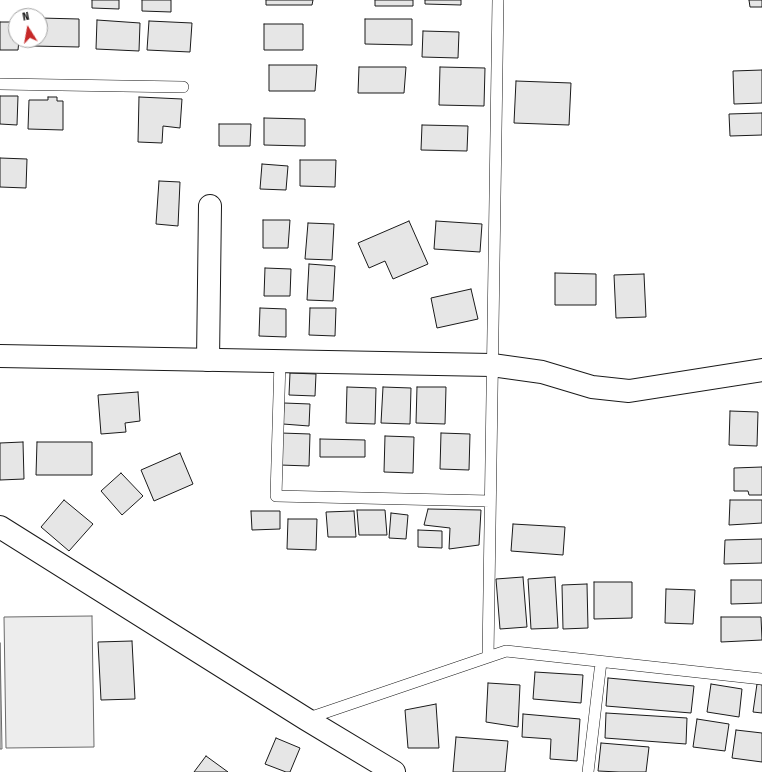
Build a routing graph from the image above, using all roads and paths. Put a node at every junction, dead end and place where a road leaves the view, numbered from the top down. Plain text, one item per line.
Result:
1 (498, 0) edge
2 (0, 84) edge
3 (183, 87) dead end
4 (210, 206) dead end
5 (0, 356) edge
6 (208, 360) junction
7 (280, 361) junction
8 (492, 365) junction
9 (762, 370) edge
10 (490, 501) junction
11 (0, 527) edge
12 (488, 657) junction
13 (601, 662) junction
14 (762, 679) edge
15 (306, 719) junction
16 (394, 772) edge
17 (588, 772) edge

1 - 8 lane
2 - 3 lane
4 - 6 street
5 - 6 street
6 - 7 street
7 - 8 street
7 - 10 lane
8 - 9 street
8 - 10 lane
10 - 12 lane
11 - 15 street
12 - 13 lane
12 - 15 lane
13 - 14 lane
13 - 17 lane
15 - 16 street

